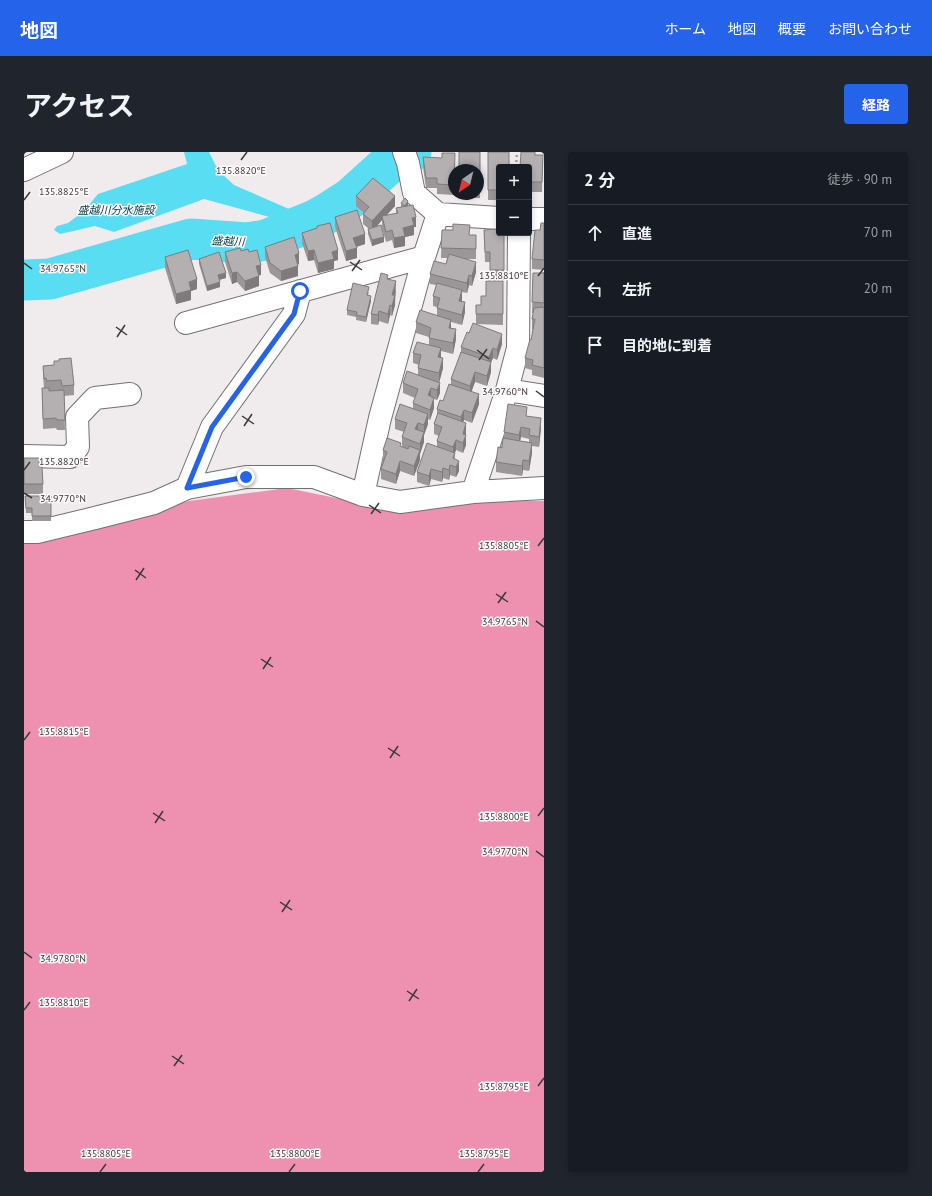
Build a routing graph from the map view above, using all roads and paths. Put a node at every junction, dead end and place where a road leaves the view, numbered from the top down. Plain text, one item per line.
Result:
1 (62, 152) edge
2 (516, 152) edge
3 (406, 157) edge
4 (516, 164) edge
5 (24, 170) edge
6 (438, 214) junction
7 (496, 218) edge
8 (532, 219) edge
9 (544, 219) edge
10 (519, 236) edge
11 (424, 257) junction
12 (300, 291) junction
13 (186, 323) dead end
14 (508, 390) junction
15 (130, 394) dead end
16 (544, 396) edge
17 (24, 456) edge
18 (187, 488) junction
19 (544, 488) edge
20 (473, 492) junction
21 (363, 495) junction
22 (24, 532) edge

1 - 5 street
2 - 4 path
3 - 6 street
6 - 7 street
6 - 11 street
8 - 9 street
10 - 14 street
11 - 12 street
11 - 21 street
12 - 13 street
12 - 18 street
14 - 16 street
14 - 20 street
15 - 17 street
18 - 21 street
18 - 22 street
19 - 20 street
20 - 21 street

